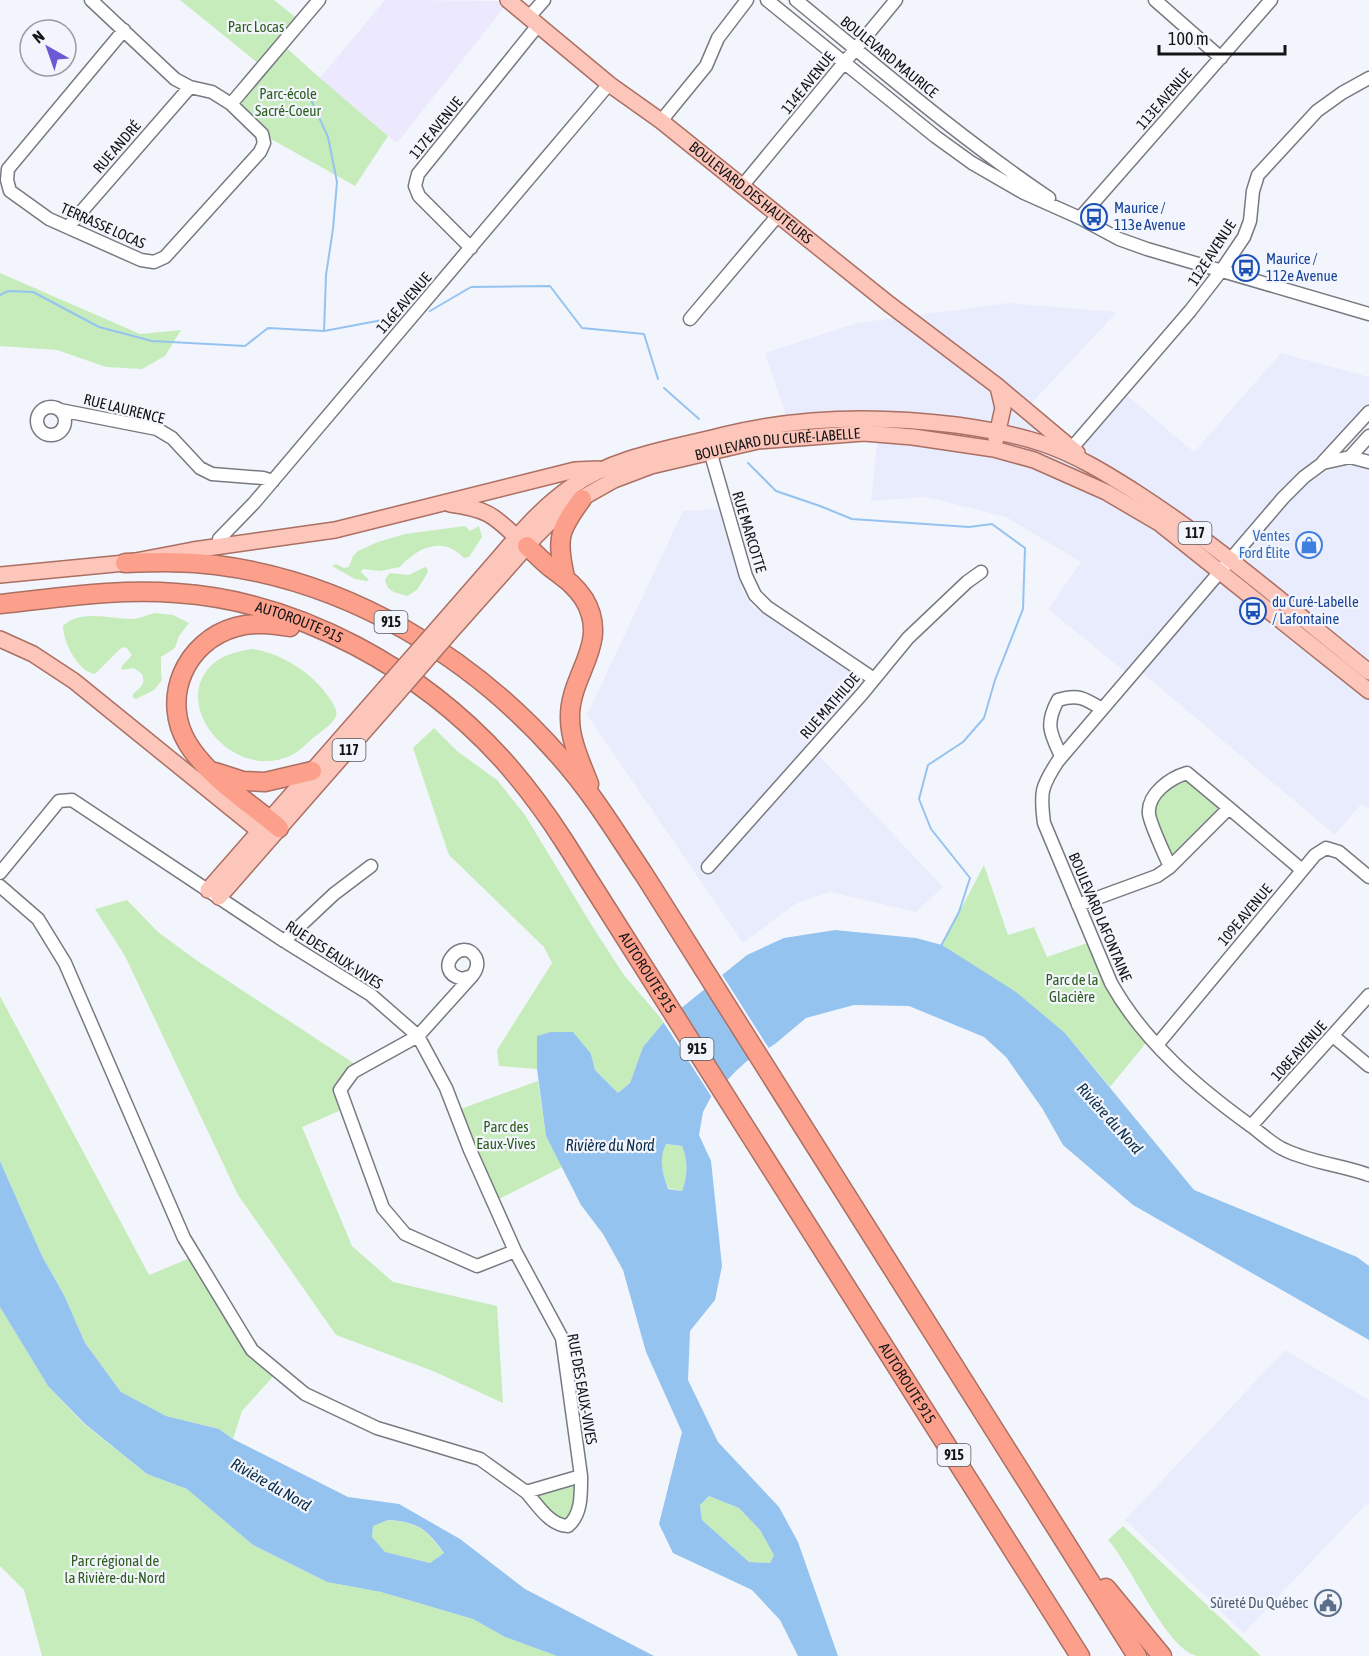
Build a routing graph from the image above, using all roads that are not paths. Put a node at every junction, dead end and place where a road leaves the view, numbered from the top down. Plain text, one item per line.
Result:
1 (91, 0) edge
2 (319, 0) edge
3 (508, 0) edge
4 (544, 0) edge
5 (747, 0) edge
6 (767, 0) edge
7 (796, 0) edge
8 (897, 0) edge
9 (1155, 0) edge
10 (1271, 0) edge
11 (534, 21) junction
12 (124, 30) junction
13 (855, 48) junction
14 (1221, 58) junction
15 (843, 63) junction
16 (1369, 78) edge
17 (609, 84) junction
18 (189, 87) junction
19 (231, 104) junction
20 (936, 115) junction
21 (661, 121) junction
22 (924, 127) junction
23 (743, 185) junction
24 (779, 214) junction
25 (1080, 218) junction
26 (68, 227) junction
27 (471, 248) junction
28 (1221, 271) junction
29 (1369, 314) edge
30 (690, 319) dead end
31 (996, 385) junction
32 (60, 410) dead end
33 (1369, 412) edge
34 (998, 431) junction
35 (1369, 436) edge
36 (708, 446) junction
37 (994, 449) junction
38 (1071, 449) junction
39 (1350, 457) junction
40 (1369, 462) edge
41 (1323, 463) junction
42 (604, 469) junction
43 (1103, 472) junction
44 (273, 481) junction
45 (582, 499) junction
46 (444, 503) junction
47 (522, 542) junction
48 (214, 543) junction
49 (125, 563) junction
50 (1225, 565) junction
51 (981, 572) dead end
52 (0, 575) edge
53 (565, 577) junction
54 (0, 604) edge
55 (325, 632) junction
56 (0, 639) edge
57 (1369, 672) edge
58 (874, 679) junction
59 (1369, 691) edge
60 (390, 692) junction
61 (1102, 709) junction
62 (1061, 756) junction
63 (212, 771) junction
64 (312, 771) junction
65 (596, 803) junction
66 (1229, 808) junction
67 (269, 829) junction
68 (371, 866) dead end
69 (708, 867) dead end
70 (1170, 867) junction
71 (1302, 870) junction
72 (0, 873) edge
73 (1369, 877) edge
74 (0, 886) edge
75 (214, 893) junction
76 (1078, 905) junction
77 (284, 941) junction
78 (472, 976) dead end
79 (1369, 995) edge
80 (418, 1036) junction
81 (1333, 1036) junction
82 (1157, 1045) junction
83 (1369, 1066) edge
84 (1251, 1126) junction
85 (1369, 1175) edge
86 (515, 1251) junction
87 (581, 1476) junction
88 (526, 1492) junction
89 (1041, 1505) junction
90 (1080, 1656) edge
91 (1137, 1656) edge
92 (1162, 1656) edge

1 - 12 street
2 - 19 street
3 - 11 main road, BOULEVARD DES HAUTEURS
4 - 11 street, 117E AVENUE
5 - 21 street
6 - 15 street, BOULEVARD MAURICE
7 - 13 street, BOULEVARD MAURICE
8 - 13 street, 114E AVENUE
9 - 14 street
10 - 14 street, 113E AVENUE
11 - 17 main road, BOULEVARD DES HAUTEURS
11 - 27 street, 117E AVENUE
12 - 18 street, TERRASSE LOCAS
12 - 26 street, TERRASSE LOCAS
13 - 15 street, 114E AVENUE
13 - 20 street, BOULEVARD MAURICE
14 - 25 street, 113E AVENUE
15 - 22 street, BOULEVARD MAURICE
15 - 23 street, 114E AVENUE
16 - 28 street, 112E AVENUE
17 - 21 main road, BOULEVARD DES HAUTEURS
17 - 27 street, 116E AVENUE
18 - 19 street, TERRASSE LOCAS
18 - 26 street, RUE ANDRÉ
19 - 26 street, TERRASSE LOCAS
20 - 22 street, BOULEVARD MAURICE
20 - 25 street, BOULEVARD MAURICE
21 - 23 main road, BOULEVARD DES HAUTEURS
22 - 25 street, BOULEVARD MAURICE
23 - 24 main road, BOULEVARD DES HAUTEURS
24 - 30 street
24 - 31 main road, BOULEVARD DES HAUTEURS
25 - 28 street, BOULEVARD MAURICE
27 - 44 street, 116E AVENUE
28 - 29 street, BOULEVARD MAURICE
28 - 38 street, 112E AVENUE
31 - 34 main road
31 - 38 main road, BOULEVARD DES HAUTEURS
32 - 44 street, RUE LAURENCE
33 - 41 street, BOULEVARD LAFONTAINE
34 - 36 main road, BOULEVARD DU CURÉ-LABELLE / 117
34 - 37 main road
34 - 43 main road, BOULEVARD DU CURÉ-LABELLE / 117
35 - 39 street
36 - 37 main road, BOULEVARD DU CURÉ-LABELLE / 117
36 - 42 main road, BOULEVARD DU CURÉ-LABELLE / 117
36 - 45 main road, BOULEVARD DU CURÉ-LABELLE / 117
36 - 58 street, RUE MARCOTTE
37 - 50 main road, BOULEVARD DU CURÉ-LABELLE / 117
38 - 43 main road, BOULEVARD DES HAUTEURS
39 - 40 street
39 - 41 street, BOULEVARD LAFONTAINE
41 - 50 street, BOULEVARD LAFONTAINE
42 - 46 main road
42 - 47 main road, BOULEVARD DU CURÉ-LABELLE
43 - 50 main road, BOULEVARD DU CURÉ-LABELLE / 117
44 - 48 street, 116E AVENUE
45 - 47 main road, BOULEVARD DU CURÉ-LABELLE / 117
45 - 53 highway
46 - 47 main road
46 - 48 main road
47 - 53 highway
47 - 60 main road, BOULEVARD DU CURÉ-LABELLE, bridge
48 - 49 main road
49 - 52 main road
49 - 65 highway, 915
50 - 57 main road, BOULEVARD DU CURÉ-LABELLE / 117
50 - 59 main road, BOULEVARD DU CURÉ-LABELLE / 117
50 - 61 street, BOULEVARD LAFONTAINE
51 - 58 street, RUE MATHILDE
53 - 65 highway
54 - 55 highway, AUTOROUTE 915 / 915
55 - 63 highway
55 - 90 highway, AUTOROUTE 915 / 915
56 - 67 main road
58 - 69 street, RUE MATHILDE
60 - 64 main road, BOULEVARD DU CURÉ-LABELLE
60 - 67 main road, BOULEVARD DU CURÉ-LABELLE / 117
61 - 62 street, BOULEVARD LAFONTAINE
61 - 62 street
62 - 76 street, BOULEVARD LAFONTAINE
63 - 64 highway
63 - 67 highway
64 - 67 main road, BOULEVARD DU CURÉ-LABELLE
65 - 89 highway, 915
66 - 70 street
66 - 70 street
66 - 71 street
67 - 75 main road, 117
68 - 77 street
70 - 76 street
71 - 73 street, 109E AVENUE
71 - 82 street, 109E AVENUE
72 - 75 street, RUE DES EAUX-VIVES
74 - 88 street, RUE DES EAUX-VIVES
75 - 77 street, RUE DES EAUX-VIVES
76 - 82 street, BOULEVARD LAFONTAINE
77 - 80 street, RUE DES EAUX-VIVES
78 - 80 street
79 - 81 street, 108E AVENUE
80 - 86 street, RUE DES EAUX-VIVES
80 - 86 street
81 - 83 street
81 - 84 street, 108E AVENUE
82 - 84 street, BOULEVARD LAFONTAINE
84 - 85 street, BOULEVARD LAFONTAINE
86 - 87 street, RUE DES EAUX-VIVES
87 - 88 street
87 - 88 street, RUE DES EAUX-VIVES
89 - 91 highway, 915
89 - 92 highway

